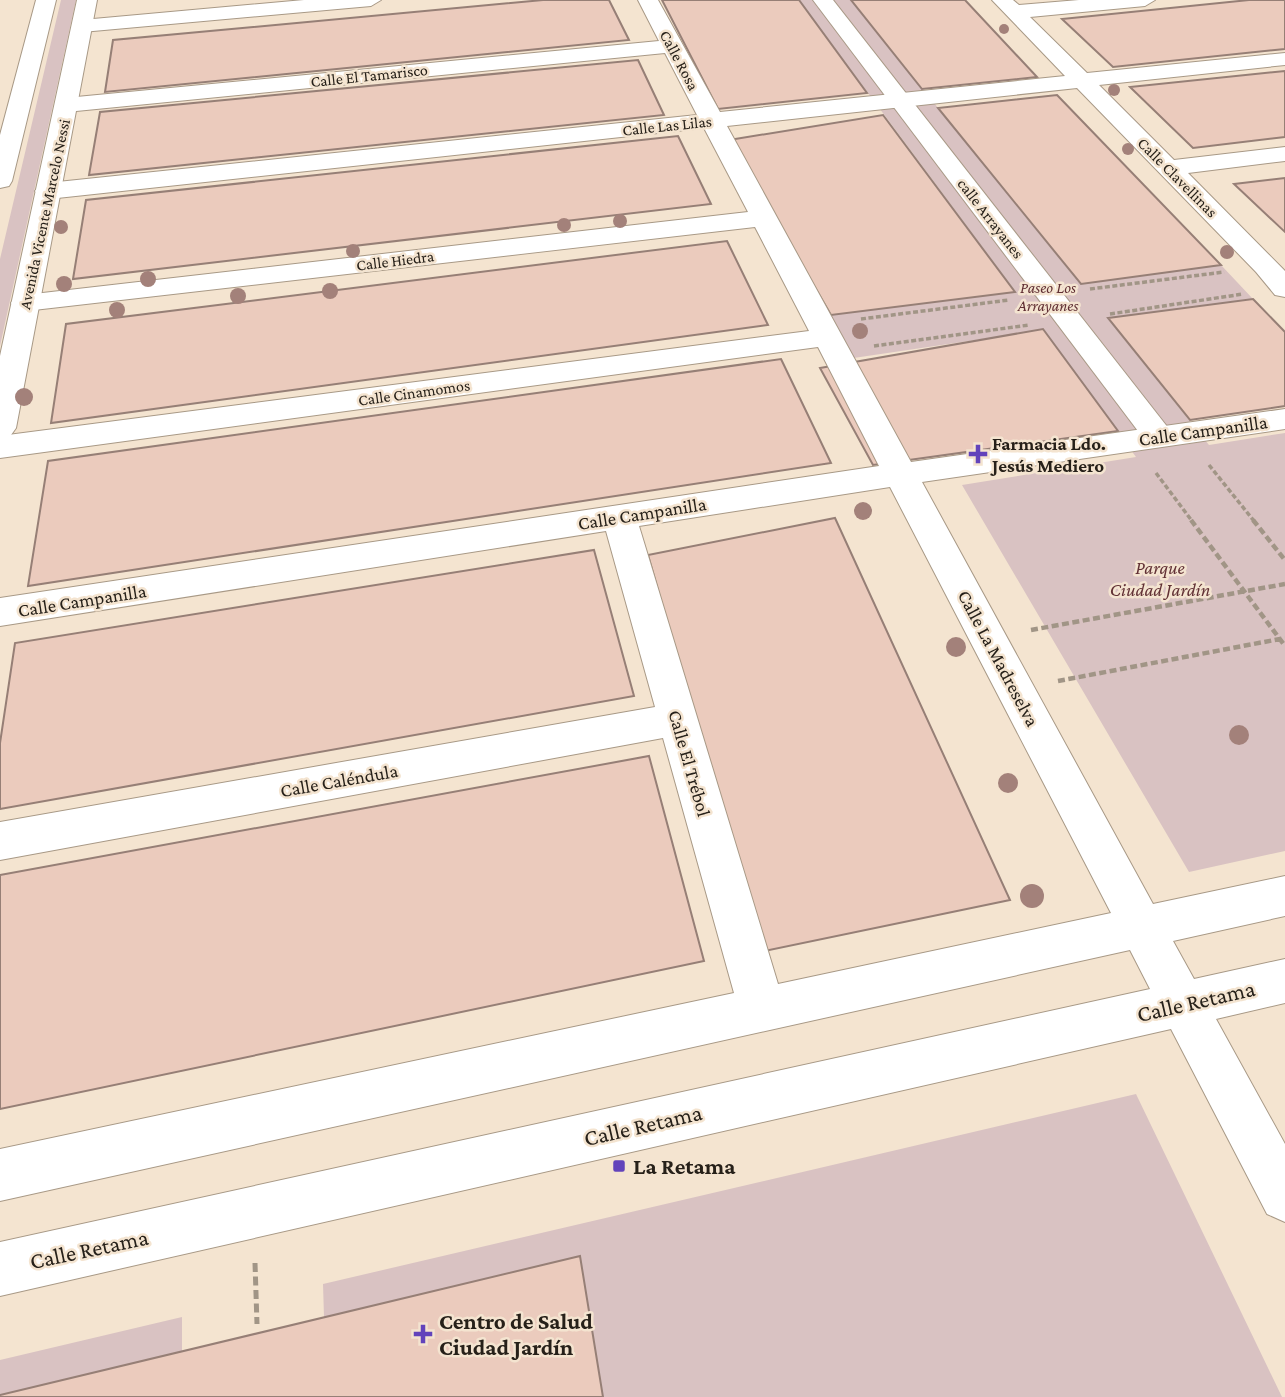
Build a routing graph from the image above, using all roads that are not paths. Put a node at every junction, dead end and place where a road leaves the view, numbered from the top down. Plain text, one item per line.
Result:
1 (46, 0) edge
2 (87, 0) edge
3 (371, 0) edge
4 (648, 0) edge
5 (823, 0) edge
6 (1145, 0) edge
7 (1008, 6) edge
8 (82, 26) junction
9 (673, 46) junction
10 (1285, 59) edge
11 (1075, 74) junction
12 (900, 100) junction
13 (66, 105) junction
14 (712, 120) junction
15 (1285, 154) edge
16 (1168, 168) junction
17 (0, 181) edge
18 (48, 191) junction
19 (764, 218) junction
20 (1282, 281) edge
21 (26, 303) junction
22 (828, 337) junction
23 (1285, 419) edge
24 (0, 428) edge
25 (1158, 436) junction
26 (0, 447) edge
27 (901, 474) junction
28 (619, 516) junction
29 (0, 612) edge
30 (678, 719) junction
31 (0, 841) edge
32 (1285, 896) edge
33 (1142, 927) junction
34 (1285, 981) edge
35 (1183, 1004) junction
36 (762, 1010) junction
37 (0, 1175) edge
38 (1285, 1196) edge
39 (0, 1269) edge

1 - 17 street
2 - 8 street, Avenida Vicente Marcelo Nessi
3 - 8 street
4 - 9 street, Calle Rosa
5 - 12 street, calle Arrayanes
6 - 7 street
7 - 11 street, Calle Clavellinas
8 - 13 street, Avenida Vicente Marcelo Nessi
9 - 13 street, Calle El Tamarisco
9 - 14 street, Calle Rosa
10 - 11 street, Calle Las Lilas
11 - 12 street, Calle Las Lilas
11 - 16 street, Calle Clavellinas
12 - 14 street, Calle Las Lilas
12 - 25 street, calle Arrayanes
13 - 18 street, Avenida Vicente Marcelo Nessi
14 - 18 street, Calle Las Lilas
14 - 19 street, Calle La Madreselva
15 - 16 street
16 - 20 street, Calle Clavellinas
18 - 21 street, Avenida Vicente Marcelo Nessi
19 - 21 street, Calle Hiedra
19 - 22 street, Calle La Madreselva
21 - 24 street, Avenida Vicente Marcelo Nessi
22 - 26 street, Calle Cinamomos
22 - 27 street, Calle La Madreselva
23 - 25 street, Calle Campanilla
25 - 27 street, Calle Campanilla
27 - 28 street, Calle Campanilla
27 - 33 street, Calle La Madreselva
28 - 29 street, Calle Campanilla
28 - 30 street, Calle El Trébol
30 - 31 street, Calle Caléndula
30 - 36 street, Calle El Trébol
32 - 33 street
33 - 35 street, Calle La Madreselva
33 - 36 street
34 - 35 street, Calle Retama
35 - 38 street, Calle La Madreselva
35 - 39 street, Calle Retama
36 - 37 street

